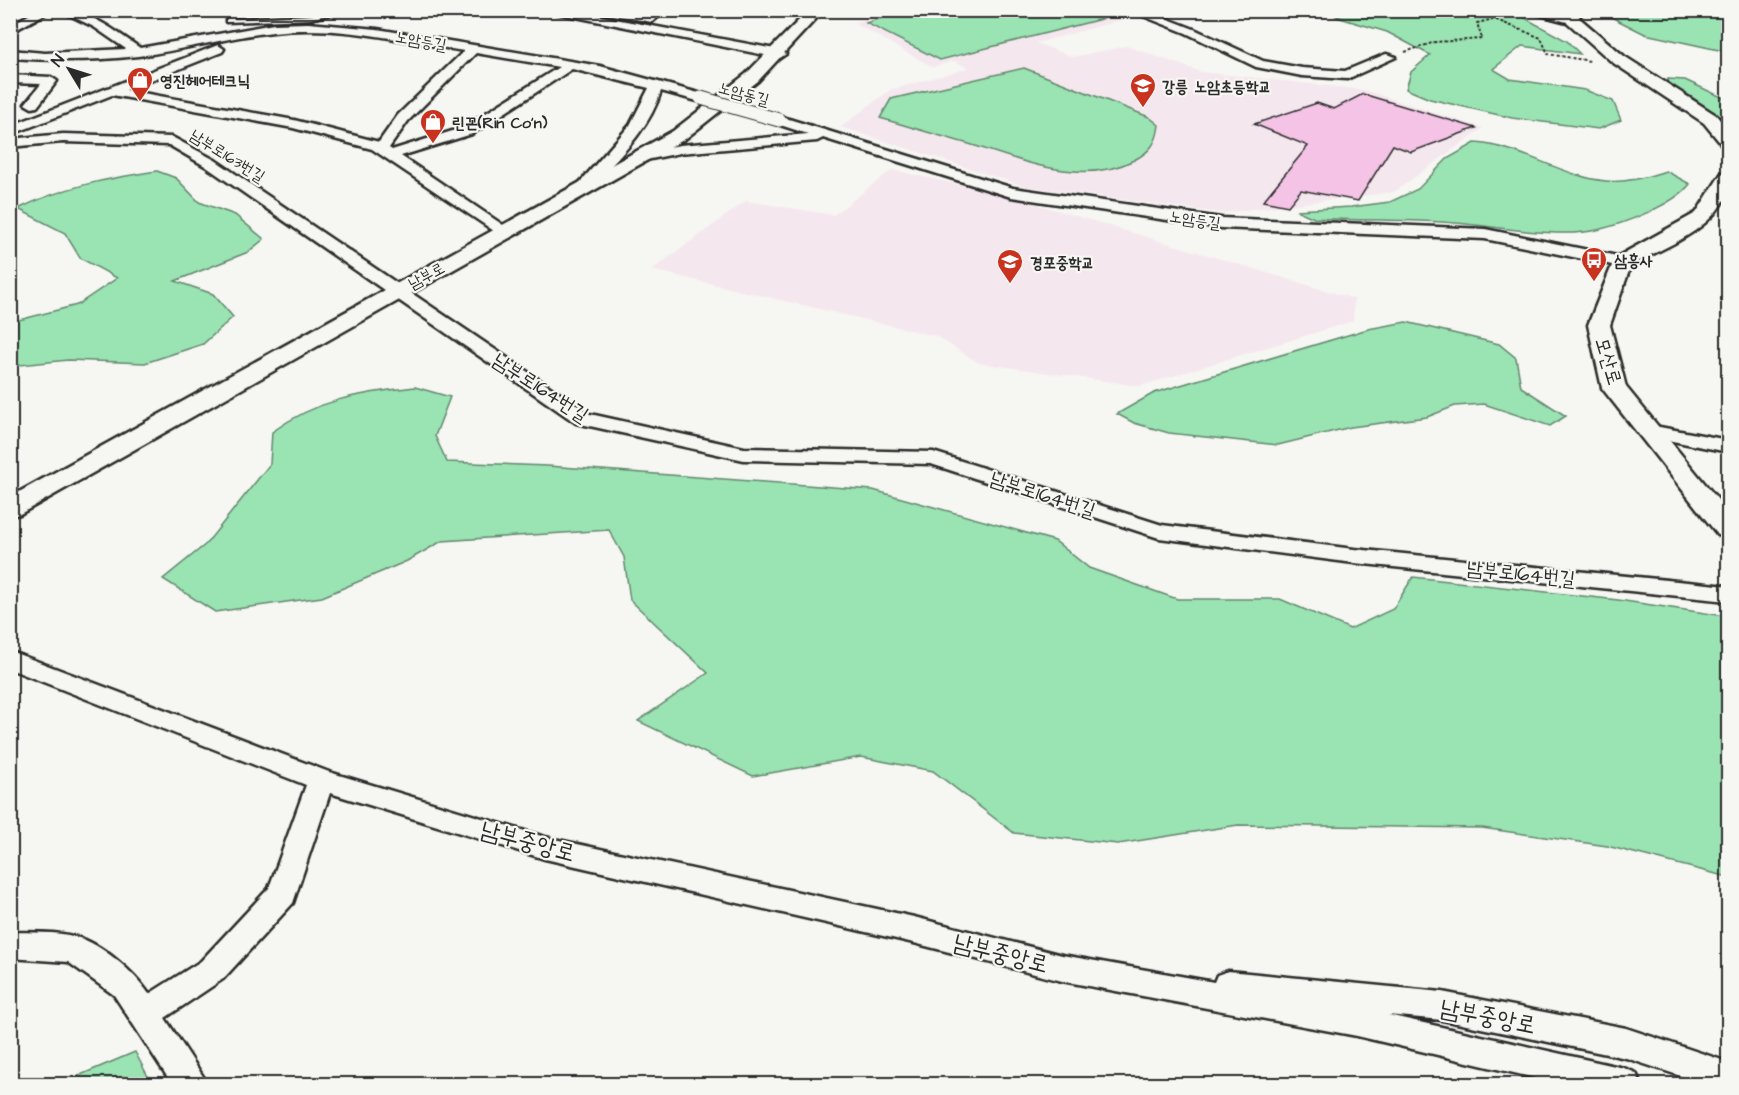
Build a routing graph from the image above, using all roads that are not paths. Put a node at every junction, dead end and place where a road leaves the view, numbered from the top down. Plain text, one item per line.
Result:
1 (47, 10) edge
2 (64, 10) edge
3 (238, 10) edge
4 (347, 10) edge
5 (546, 10) edge
6 (664, 10) edge
7 (817, 10) edge
8 (1133, 10) edge
9 (1528, 10) edge
10 (586, 11) edge
11 (288, 14) dead end
12 (1576, 15) edge
13 (279, 23) junction
14 (10, 30) edge
15 (473, 49) junction
16 (138, 52) junction
17 (10, 54) edge
18 (780, 54) junction
19 (1390, 57) road end
20 (570, 65) junction
21 (10, 79) edge
22 (656, 86) junction
23 (111, 91) junction
24 (701, 98) joint
25 (33, 104) dead end
26 (779, 120) joint
27 (10, 131) edge
28 (833, 137) junction
29 (1728, 141) edge
30 (10, 143) edge
31 (386, 152) junction
32 (636, 158) junction
33 (1728, 178) edge
34 (583, 187) junction
35 (1720, 200) edge
36 (503, 232) junction
37 (1622, 262) junction
38 (398, 291) junction
39 (1649, 431) junction
40 (1728, 446) edge
41 (10, 507) edge
42 (1728, 530) edge
43 (1728, 594) edge
44 (10, 659) edge
45 (321, 780) junction
46 (10, 945) edge
47 (1062, 968) junction
48 (144, 1014) junction
49 (1728, 1077) edge
50 (191, 1084) edge
51 (1624, 1084) edge

1 - 14 street
2 - 16 street
3 - 13 lane
4 - 13 lane
5 - 18 street
6 - 10 lane
7 - 18 street, 남부로
8 - 19 street
9 - 12 street
11 - 13 lane
12 - 29 street
13 - 15 street, 노암등길
13 - 16 street, 노암등길
13 - 23 street
15 - 20 street, 노암등길
15 - 31 street
16 - 17 street, 노암등길
18 - 32 street, 남부로
20 - 22 street, 노암등길
20 - 31 street
21 - 25 street
22 - 24 street, 노암등길
22 - 34 street
23 - 27 street
23 - 31 street
24 - 26 street, 노암동길, bridge
26 - 28 street, 노암등길
28 - 32 street
28 - 37 street, 노암등길
30 - 38 street, 남부로163번길
31 - 36 street
32 - 34 street, 남부로
33 - 35 street
34 - 36 street, 남부로
35 - 37 street
36 - 38 street, 남부로
37 - 39 street, 모산로
38 - 41 street, 남부로
38 - 43 street, 남부로164번길
39 - 40 street
39 - 42 street, 모산로
44 - 45 street, 남부중앙로
45 - 47 street, 남부중앙로
45 - 48 street
46 - 48 street
47 - 49 street, 남부중앙로
47 - 51 street, 남부중앙로
48 - 50 street

